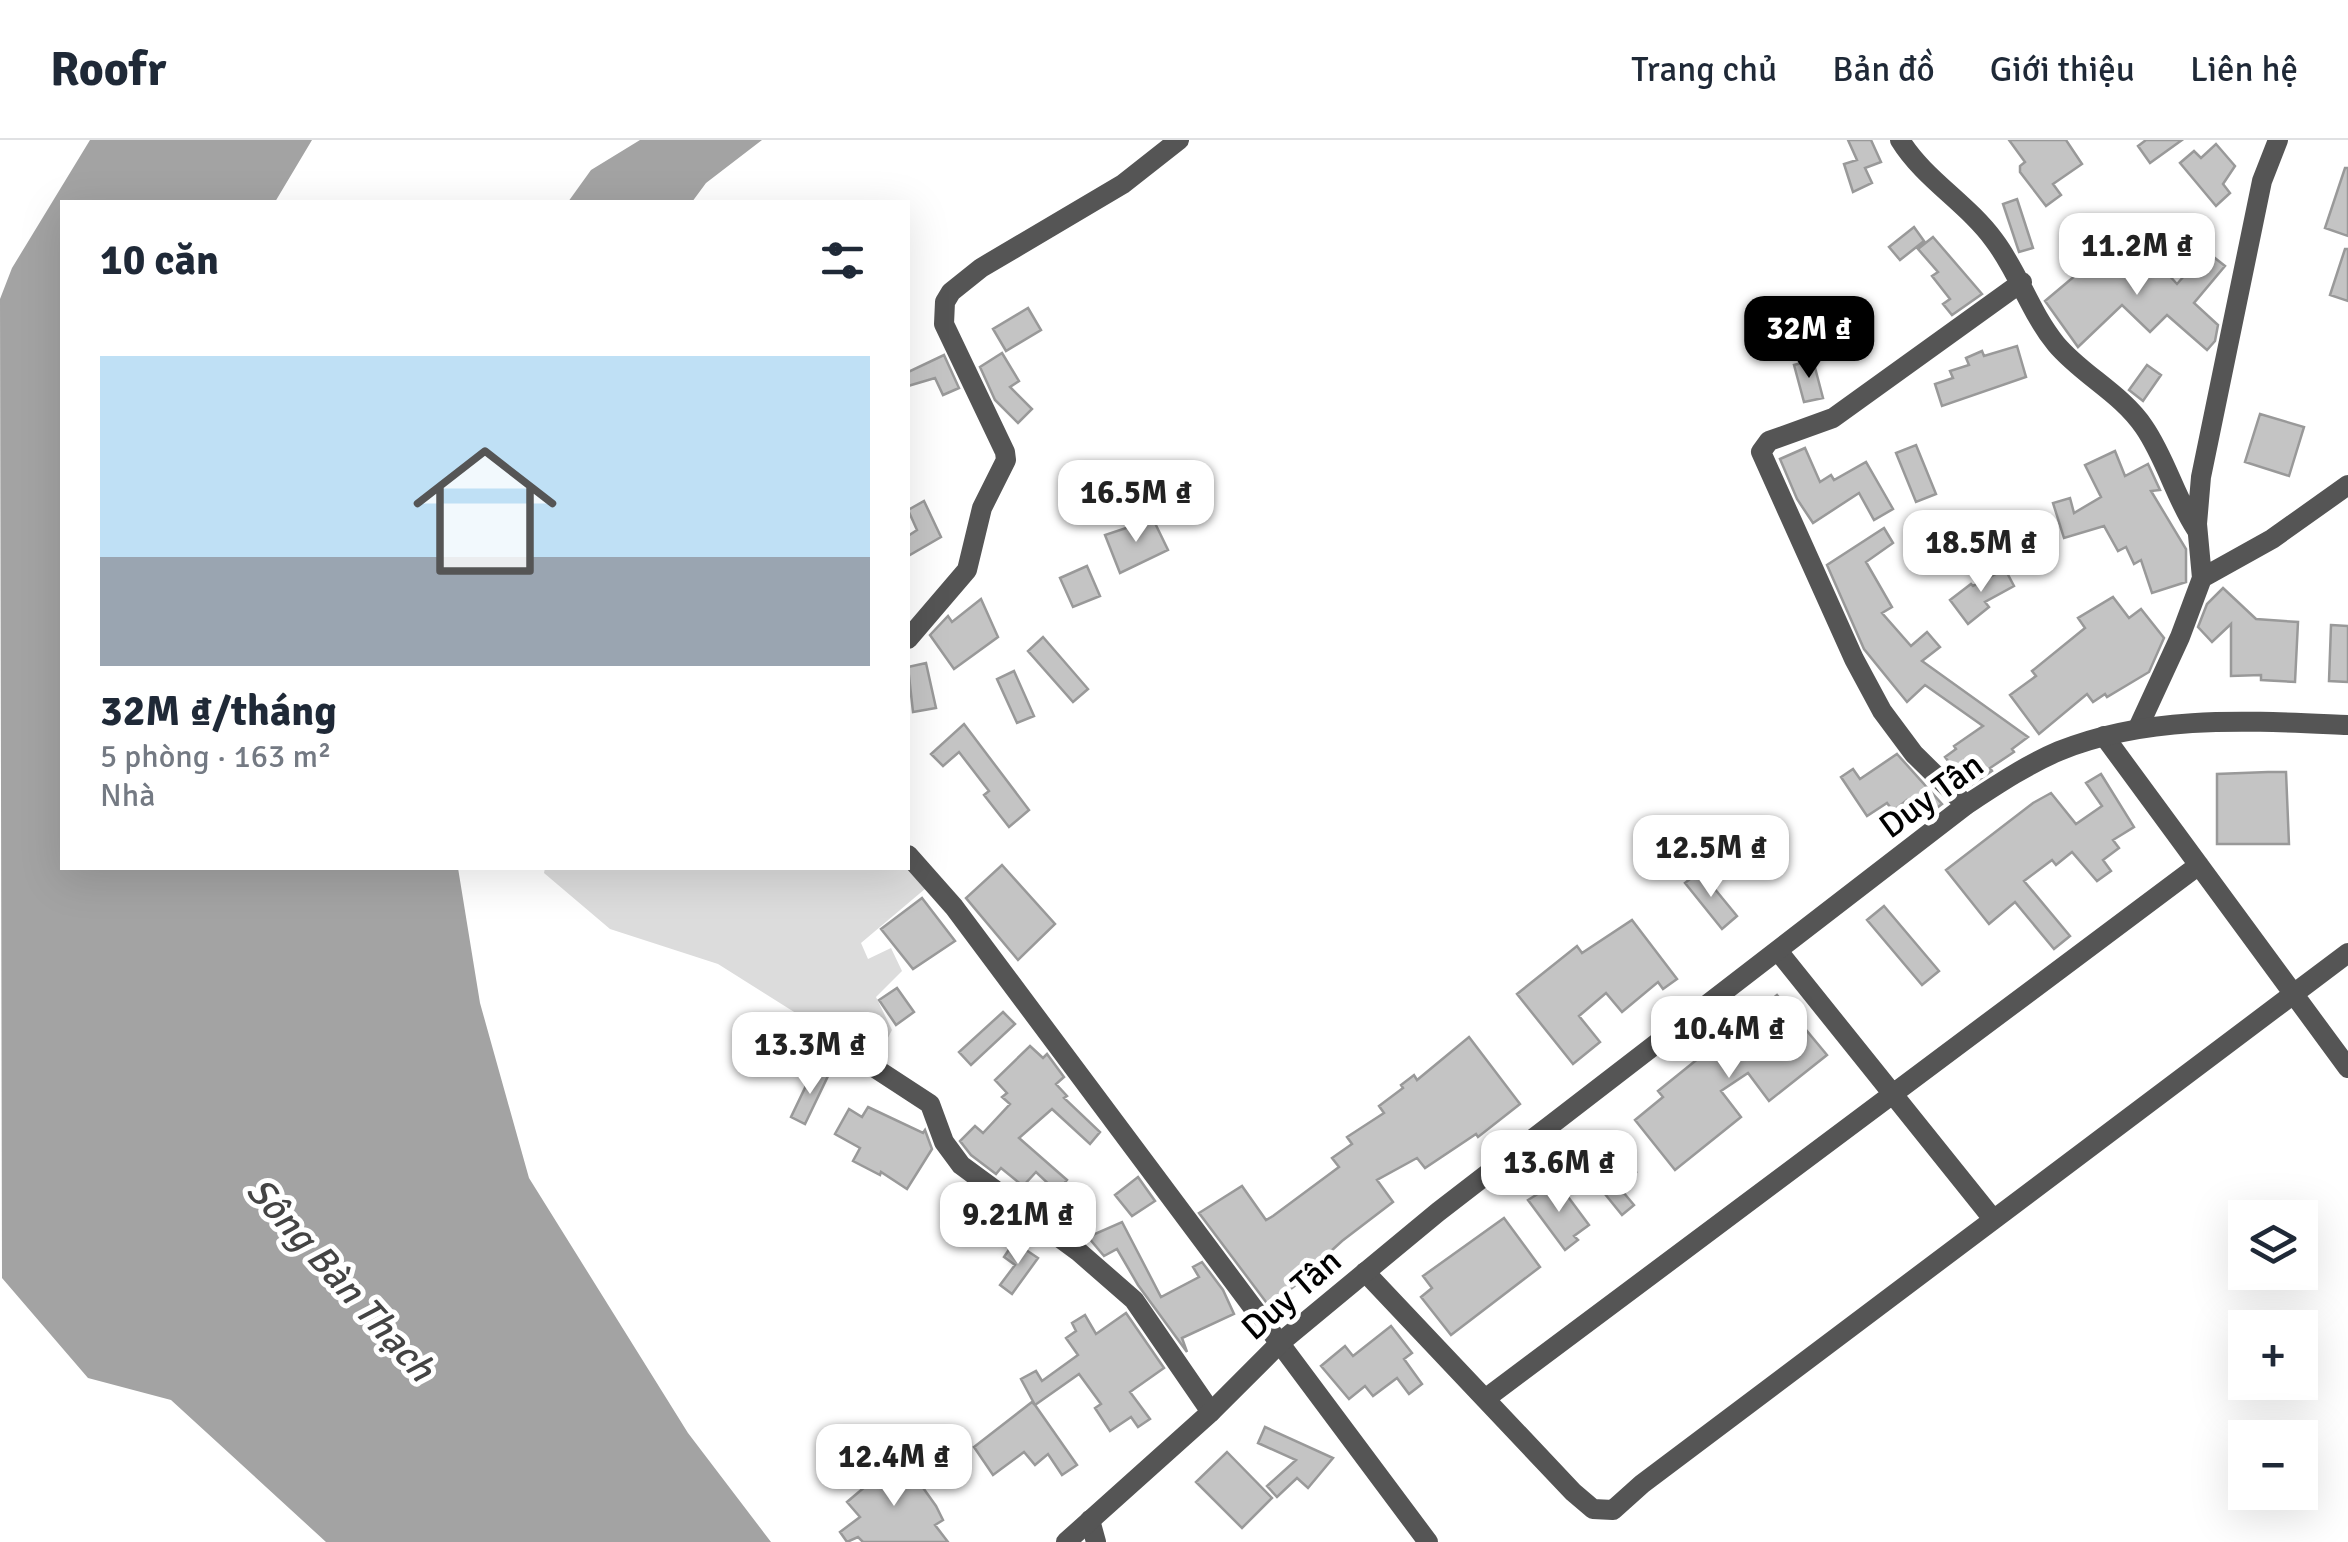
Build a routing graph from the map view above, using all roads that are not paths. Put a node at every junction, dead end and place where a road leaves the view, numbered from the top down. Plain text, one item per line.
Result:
1 (1179, 140) edge
2 (1900, 140) edge
3 (2278, 140) edge
4 (2022, 282) junction
5 (2348, 485) edge
6 (2198, 530) junction
7 (2202, 578) junction
8 (910, 637) edge
9 (2348, 726) edge
10 (2138, 728) junction
11 (2104, 736) junction
12 (1966, 805) junction
13 (910, 857) edge
14 (2199, 866) junction
15 (1778, 951) junction
16 (2348, 954) edge
17 (2292, 992) junction
18 (855, 1055) dead end
19 (2348, 1068) edge
20 (1892, 1093) junction
21 (1993, 1219) junction
22 (1365, 1272) junction
23 (1281, 1342) junction
24 (1485, 1399) junction
25 (1211, 1412) junction
26 (1090, 1520) junction
27 (1066, 1542) edge
28 (1096, 1542) edge
29 (1428, 1542) edge

1 - 8 street
2 - 4 street
3 - 6 street
4 - 6 street
4 - 12 street
5 - 7 street
6 - 7 street
7 - 10 street
9 - 10 street, Duy Tân
10 - 11 street, Duy Tân
11 - 12 street, Duy Tân
11 - 14 street
12 - 15 street, Duy Tân
13 - 23 street
14 - 17 street
14 - 20 street
15 - 20 street
15 - 22 street, Duy Tân
16 - 17 street
17 - 19 street
17 - 21 street
18 - 25 street
20 - 21 street
20 - 24 street
21 - 24 street
22 - 23 street, Duy Tân
22 - 24 street
23 - 25 street, Duy Tân
23 - 29 street
25 - 26 street, Duy Tân
26 - 27 street, Duy Tân
26 - 28 street

